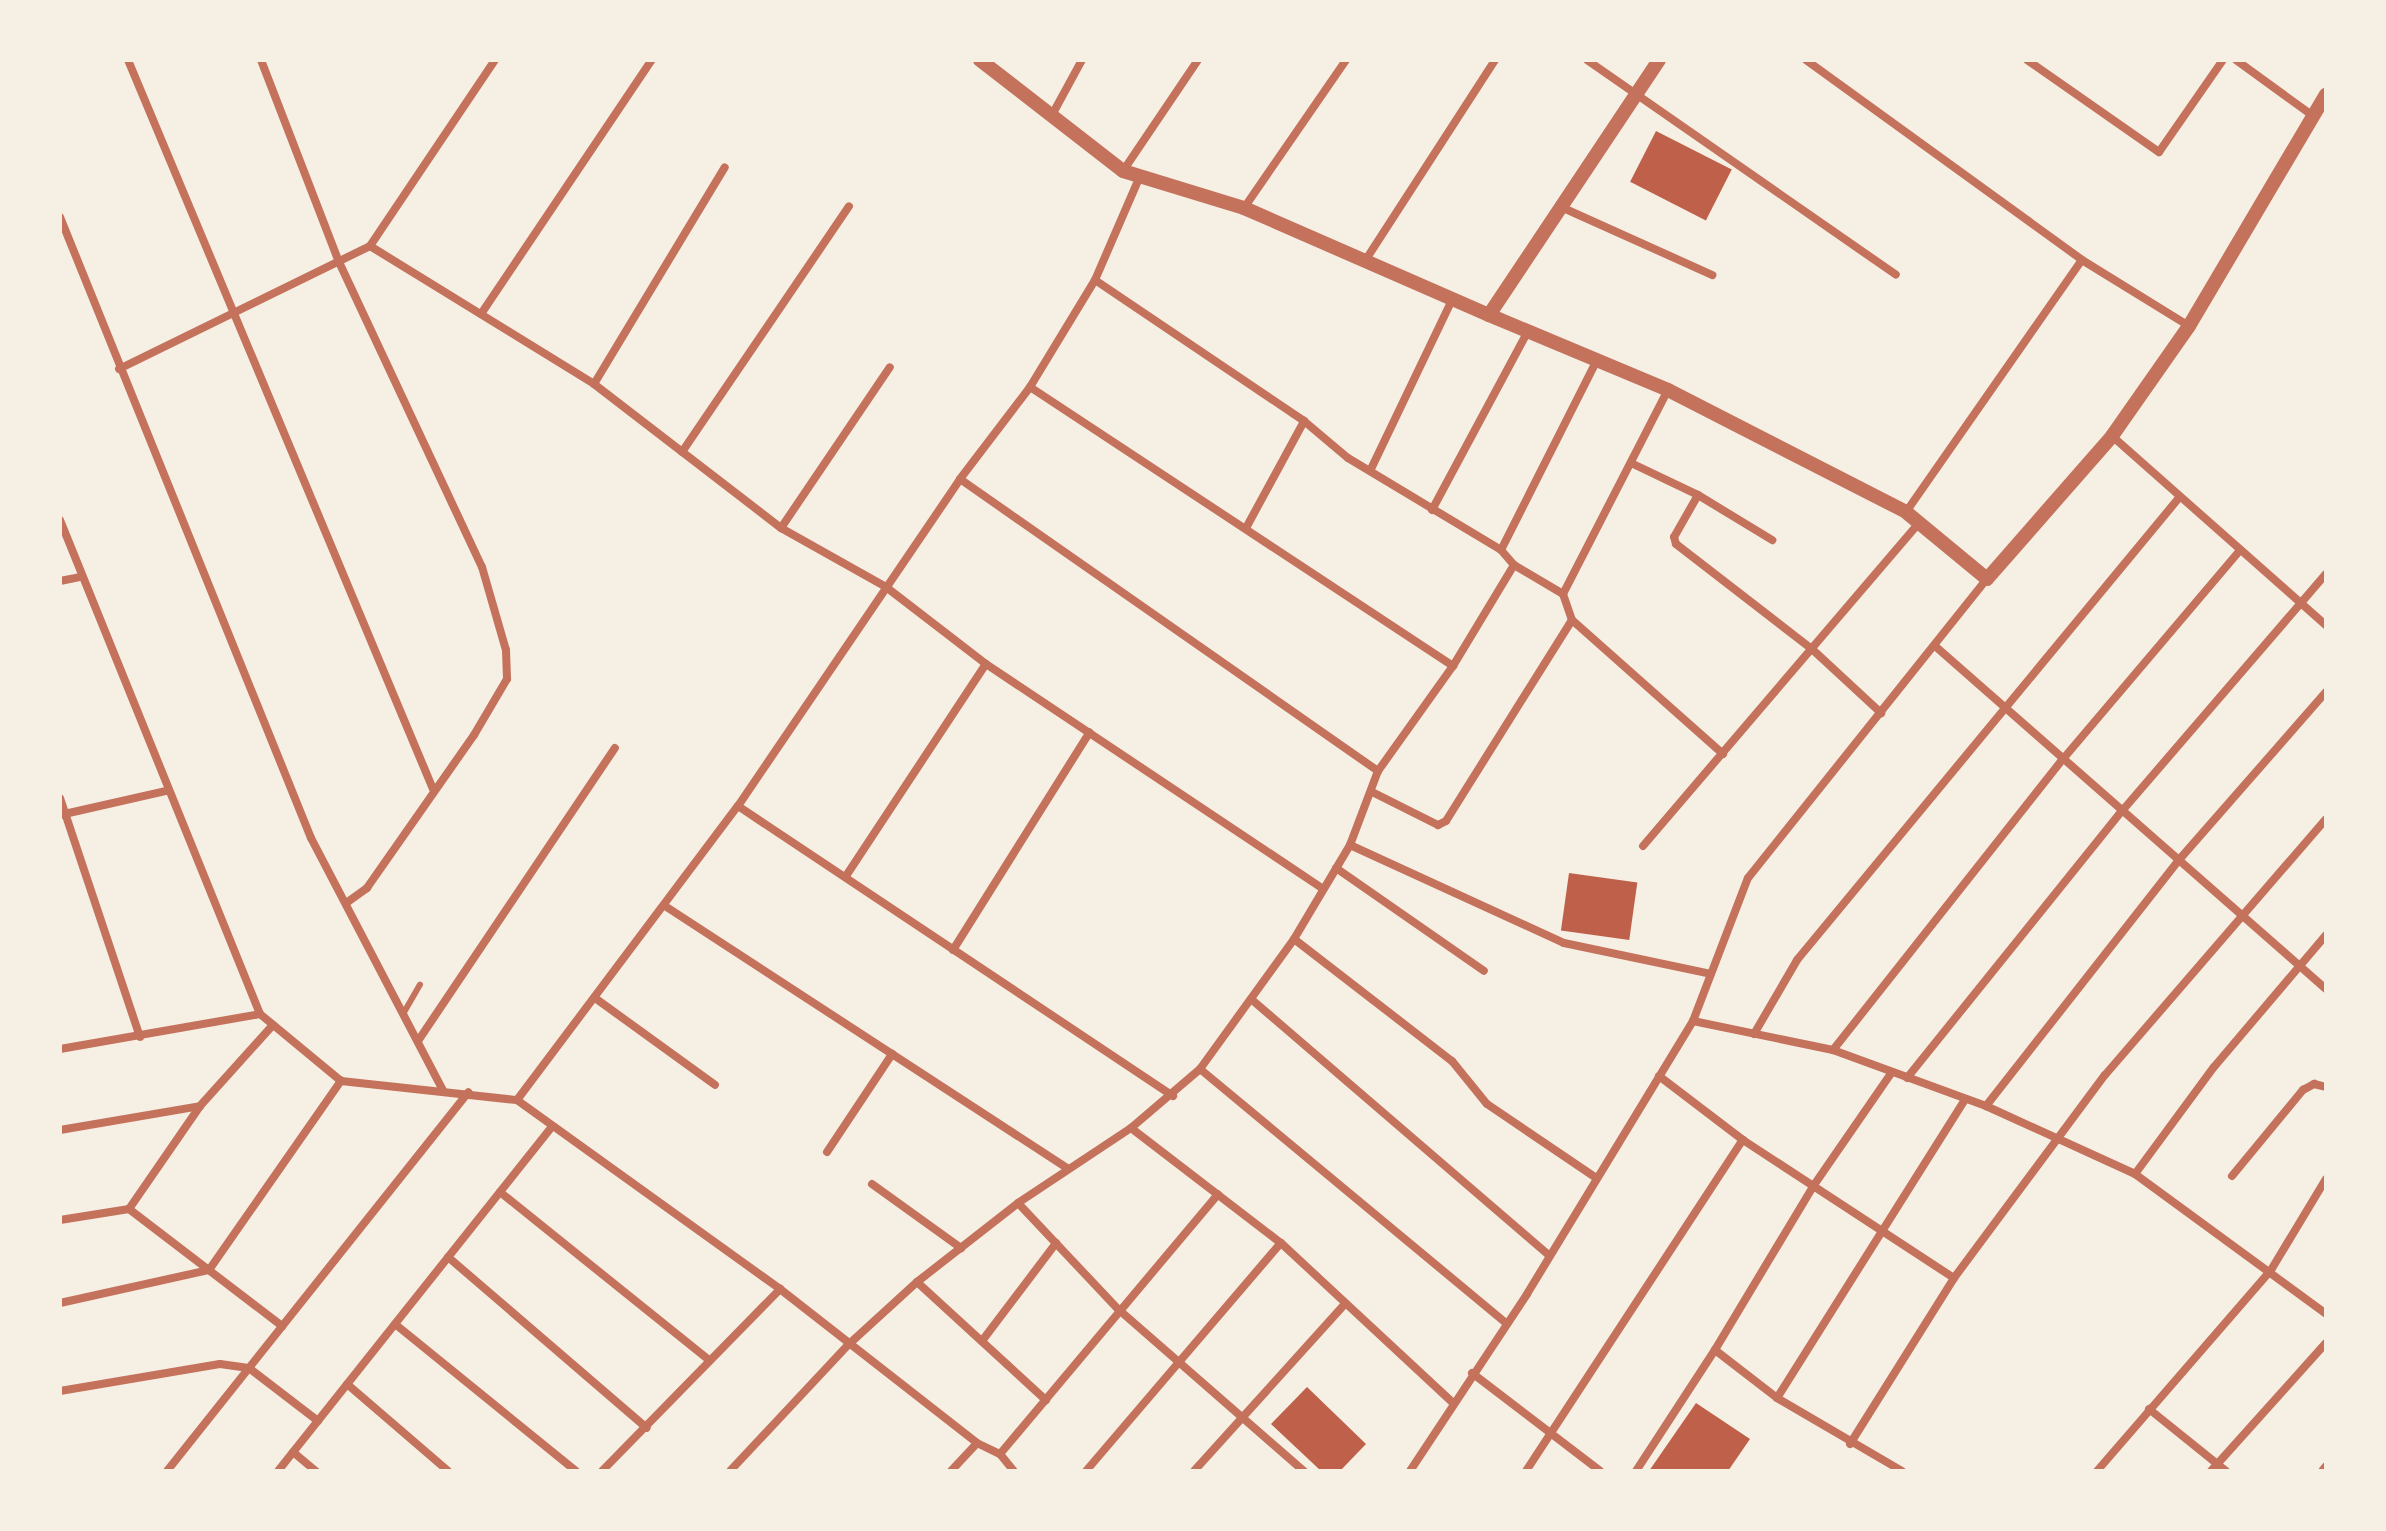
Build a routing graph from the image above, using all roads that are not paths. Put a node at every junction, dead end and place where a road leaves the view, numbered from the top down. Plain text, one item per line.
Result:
1 (128, 60) edge
2 (261, 60) edge
3 (495, 60) edge
4 (652, 60) edge
5 (980, 60) edge
6 (1082, 60) edge
7 (1198, 60) edge
8 (1346, 60) edge
9 (1495, 60) edge
10 (1587, 60) edge
11 (1659, 60) edge
12 (1806, 60) edge
13 (2027, 60) edge
14 (2223, 60) edge
15 (2236, 60) edge
16 (2326, 94) edge
17 (1634, 95) junction
18 (1052, 115) junction
19 (2313, 116) junction
20 (725, 167) dead end
21 (1123, 171) junction
22 (1140, 176) junction
23 (849, 206) dead end
24 (1560, 206) junction
25 (1244, 208) junction
26 (60, 217) edge
27 (370, 246) junction
28 (2082, 260) junction
29 (339, 262) junction
30 (1363, 264) junction
31 (1712, 275) dead end
32 (1896, 275) dead end
33 (1095, 280) junction
34 (1452, 300) junction
35 (481, 314) junction
36 (231, 315) junction
37 (1489, 315) junction
38 (2189, 326) junction
39 (1528, 331) junction
40 (1597, 360) junction
41 (890, 367) dead end
42 (119, 369) junction
43 (594, 384) junction
44 (1030, 387) junction
45 (1668, 390) junction
46 (1304, 421) junction
47 (2112, 436) junction
48 (682, 452) junction
49 (1631, 463) junction
50 (1371, 469) junction
51 (960, 479) junction
52 (1698, 495) junction
53 (2178, 499) junction
54 (1432, 510) junction
55 (1906, 512) junction
56 (60, 520) edge
57 (1920, 522) junction
58 (781, 528) junction
59 (1246, 528) junction
60 (1772, 540) dead end
61 (1501, 550) junction
62 (2240, 550) junction
63 (1514, 565) junction
64 (2326, 574) edge
65 (80, 577) junction
66 (1987, 579) junction
67 (60, 581) edge
68 (886, 587) junction
69 (1563, 594) junction
70 (2302, 602) junction
71 (1572, 620) junction
72 (2326, 625) edge
73 (1935, 646) junction
74 (1813, 650) junction
75 (986, 664) junction
76 (1453, 666) junction
77 (2326, 692) edge
78 (2005, 708) junction
79 (1881, 713) junction
80 (1090, 732) junction
81 (615, 748) dead end
82 (1723, 754) junction
83 (2063, 759) junction
84 (1378, 771) junction
85 (433, 789) junction
86 (166, 791) junction
87 (1374, 793) junction
88 (60, 798) edge
89 (738, 806) junction
90 (2122, 811) junction
91 (64, 814) edge
92 (2326, 819) edge
93 (1350, 845) junction
94 (1643, 846) dead end
95 (2178, 861) junction
96 (1336, 868) junction
97 (846, 876) junction
98 (1323, 889) junction
99 (348, 902) junction
100 (665, 906) junction
101 (2240, 917) junction
102 (2326, 935) edge
103 (1294, 939) junction
104 (953, 950) junction
105 (2301, 970) junction
106 (1484, 971) dead end
107 (1711, 974) junction
108 (420, 985) dead end
109 (2326, 989) edge
110 (595, 998) junction
111 (1251, 999) junction
112 (260, 1014) junction
113 (403, 1014) junction
114 (1693, 1021) junction
115 (273, 1025) junction
116 (1754, 1034) junction
117 (140, 1037) junction
118 (418, 1041) junction
119 (60, 1049) edge
120 (1833, 1050) junction
121 (892, 1054) junction
122 (1200, 1069) junction
123 (1892, 1072) junction
124 (1659, 1076) junction
125 (1907, 1078) junction
126 (341, 1081) junction
127 (715, 1085) dead end
128 (2326, 1087) edge
129 (443, 1090) junction
130 (468, 1092) junction
131 (1173, 1096) junction
132 (1965, 1099) junction
133 (517, 1100) junction
134 (200, 1106) junction
135 (1986, 1106) junction
136 (551, 1128) junction
137 (1131, 1128) junction
138 (60, 1130) edge
139 (1743, 1140) junction
140 (2057, 1140) junction
141 (827, 1152) dead end
142 (1068, 1169) junction
143 (2135, 1174) junction
144 (2232, 1176) dead end
145 (1595, 1177) junction
146 (2326, 1179) edge
147 (872, 1184) dead end
148 (1814, 1185) junction
149 (500, 1192) junction
150 (1218, 1194) junction
151 (1018, 1203) junction
152 (129, 1209) junction
153 (60, 1220) edge
154 (1881, 1230) junction
155 (1056, 1243) junction
156 (1281, 1243) junction
157 (961, 1248) junction
158 (1549, 1255) junction
159 (448, 1257) junction
160 (209, 1270) junction
161 (2271, 1270) junction
162 (1954, 1278) junction
163 (917, 1282) junction
164 (780, 1289) junction
165 (60, 1303) edge
166 (1345, 1304) junction
167 (1118, 1309) junction
168 (2326, 1314) edge
169 (1506, 1323) junction
170 (395, 1324) junction
171 (282, 1326) junction
172 (982, 1341) junction
173 (2326, 1343) edge
174 (848, 1345) junction
175 (1715, 1350) junction
176 (709, 1360) junction
177 (1179, 1364) junction
178 (249, 1368) junction
179 (1472, 1373) junction
180 (347, 1384) junction
181 (60, 1391) edge
182 (1777, 1398) junction
183 (1046, 1400) junction
184 (1453, 1403) junction
185 (2149, 1409) junction
186 (1239, 1419) junction
187 (318, 1421) junction
188 (647, 1428) junction
189 (1552, 1435) junction
190 (977, 1443) junction
191 (1850, 1444) junction
192 (293, 1452) junction
193 (1000, 1454) junction
194 (2326, 1466) edge
195 (2214, 1467) edge
196 (1298, 1469) edge
197 (167, 1471) edge
198 (278, 1471) edge
199 (316, 1471) edge
200 (448, 1471) edge
201 (576, 1471) edge
202 (602, 1471) edge
203 (730, 1471) edge
204 (951, 1471) edge
205 (1014, 1471) edge
206 (1086, 1471) edge
207 (1194, 1471) edge
208 (1410, 1471) edge
209 (1526, 1471) edge
210 (1600, 1471) edge
211 (1636, 1471) edge
212 (1902, 1471) edge
213 (2097, 1471) edge
214 (2226, 1471) edge
215 (2322, 1471) edge

1 - 36 street
2 - 29 street
3 - 27 street
4 - 35 street
5 - 18 street
6 - 18 street
7 - 21 street
8 - 25 street
9 - 30 street
10 - 17 street
11 - 17 street
12 - 28 street
13 - 14 street
15 - 19 street
16 - 19 street
17 - 24 street
17 - 32 street
18 - 21 street
19 - 38 street
20 - 43 street
21 - 22 street
22 - 25 street
22 - 33 street
23 - 48 street
24 - 31 street
24 - 37 street
25 - 30 street
26 - 42 street
27 - 29 street
27 - 35 street
28 - 38 street
28 - 55 street
29 - 36 street
29 - 85 street
30 - 34 street
33 - 44 street
33 - 46 street
34 - 37 street
34 - 50 street
35 - 43 street
36 - 42 street
36 - 85 street
37 - 39 street
38 - 47 street
39 - 40 street
39 - 54 street
40 - 45 street
40 - 61 street
41 - 58 street
42 - 99 street
43 - 48 street
44 - 51 street
44 - 59 street
45 - 49 street
45 - 55 street
46 - 50 street
46 - 59 street
47 - 53 street
47 - 66 street
48 - 58 street
49 - 52 street
49 - 69 street
50 - 54 street
51 - 68 street
51 - 84 street
52 - 60 street
52 - 74 street
53 - 62 street
53 - 78 street
54 - 61 street
55 - 57 street
56 - 65 street
57 - 66 street
57 - 74 street
58 - 68 street
59 - 76 street
61 - 63 street
62 - 70 street
62 - 83 street
63 - 69 street
63 - 76 street
64 - 70 street
65 - 67 street
65 - 86 street
66 - 73 street
68 - 75 street
68 - 89 street
69 - 71 street
70 - 72 street
70 - 90 street
71 - 82 street
71 - 87 street
73 - 78 street
73 - 79 street
74 - 79 street
74 - 82 street
75 - 80 street
75 - 97 street
76 - 84 street
77 - 95 street
78 - 83 street
78 - 116 street
79 - 107 street
80 - 98 street
80 - 104 street
81 - 118 street
82 - 94 street
83 - 90 street
83 - 120 street
84 - 87 street
85 - 99 street
86 - 91 street
86 - 112 street
87 - 93 street
88 - 91 street
89 - 97 street
89 - 100 street
90 - 95 street
90 - 125 street
91 - 117 street
92 - 101 street
93 - 96 street
93 - 107 street
95 - 101 street
95 - 135 street
96 - 98 street
96 - 106 street
97 - 104 street
98 - 103 street
99 - 113 street
100 - 110 street
100 - 121 street
101 - 105 street
101 - 140 street
102 - 105 street
103 - 111 street
103 - 145 street
104 - 131 street
105 - 109 street
105 - 143 street
107 - 114 street
108 - 113 lane
110 - 127 street
110 - 133 street
111 - 122 street
111 - 158 street
112 - 115 street
112 - 117 street
113 - 118 street
114 - 116 street
114 - 124 street
115 - 126 street
115 - 134 street
116 - 120 street
117 - 119 street
118 - 129 street
120 - 123 street
121 - 141 street
121 - 142 street
122 - 131 street
122 - 169 street
123 - 125 street
123 - 148 street
124 - 139 street
124 - 145 street
125 - 132 street
126 - 129 street
126 - 160 street
128 - 144 street
129 - 130 street
130 - 133 street
130 - 171 street
131 - 137 street
132 - 135 street
132 - 154 street
133 - 136 street
134 - 138 street
134 - 152 street
135 - 140 street
136 - 149 street
136 - 164 street
137 - 142 street
137 - 150 street
139 - 148 street
139 - 189 street
140 - 143 street
140 - 162 street
142 - 151 street
143 - 161 street
145 - 158 street
146 - 161 street
147 - 157 street
148 - 154 street
148 - 175 street
149 - 159 street
149 - 176 street
150 - 156 street
150 - 167 street
151 - 155 street
151 - 157 street
152 - 153 street
152 - 160 street
154 - 162 street
154 - 182 street
155 - 167 street
155 - 172 street
156 - 166 street
156 - 177 street
157 - 163 street
158 - 169 street
159 - 170 street
159 - 188 street
160 - 165 street
160 - 171 street
161 - 168 street
161 - 185 street
162 - 191 street
163 - 172 street
163 - 174 street
164 - 174 street
164 - 176 street
166 - 184 street
166 - 186 street
167 - 177 street
167 - 183 street
169 - 179 street
170 - 180 street
170 - 201 street
171 - 178 street
172 - 183 street
173 - 195 street
174 - 190 street
174 - 203 street
175 - 182 street
175 - 211 street
176 - 188 street
177 - 186 street
177 - 206 street
178 - 181 street
178 - 187 street
178 - 197 street
179 - 184 street
179 - 189 street
180 - 187 street
180 - 200 street
182 - 191 street
183 - 193 street
184 - 208 street
185 - 195 street
185 - 213 street
186 - 196 street
186 - 207 street
187 - 192 street
188 - 202 street
189 - 209 street
189 - 210 street
190 - 193 street
190 - 204 street
191 - 212 street
192 - 198 street
192 - 199 street
193 - 205 street
194 - 215 street
195 - 214 street

